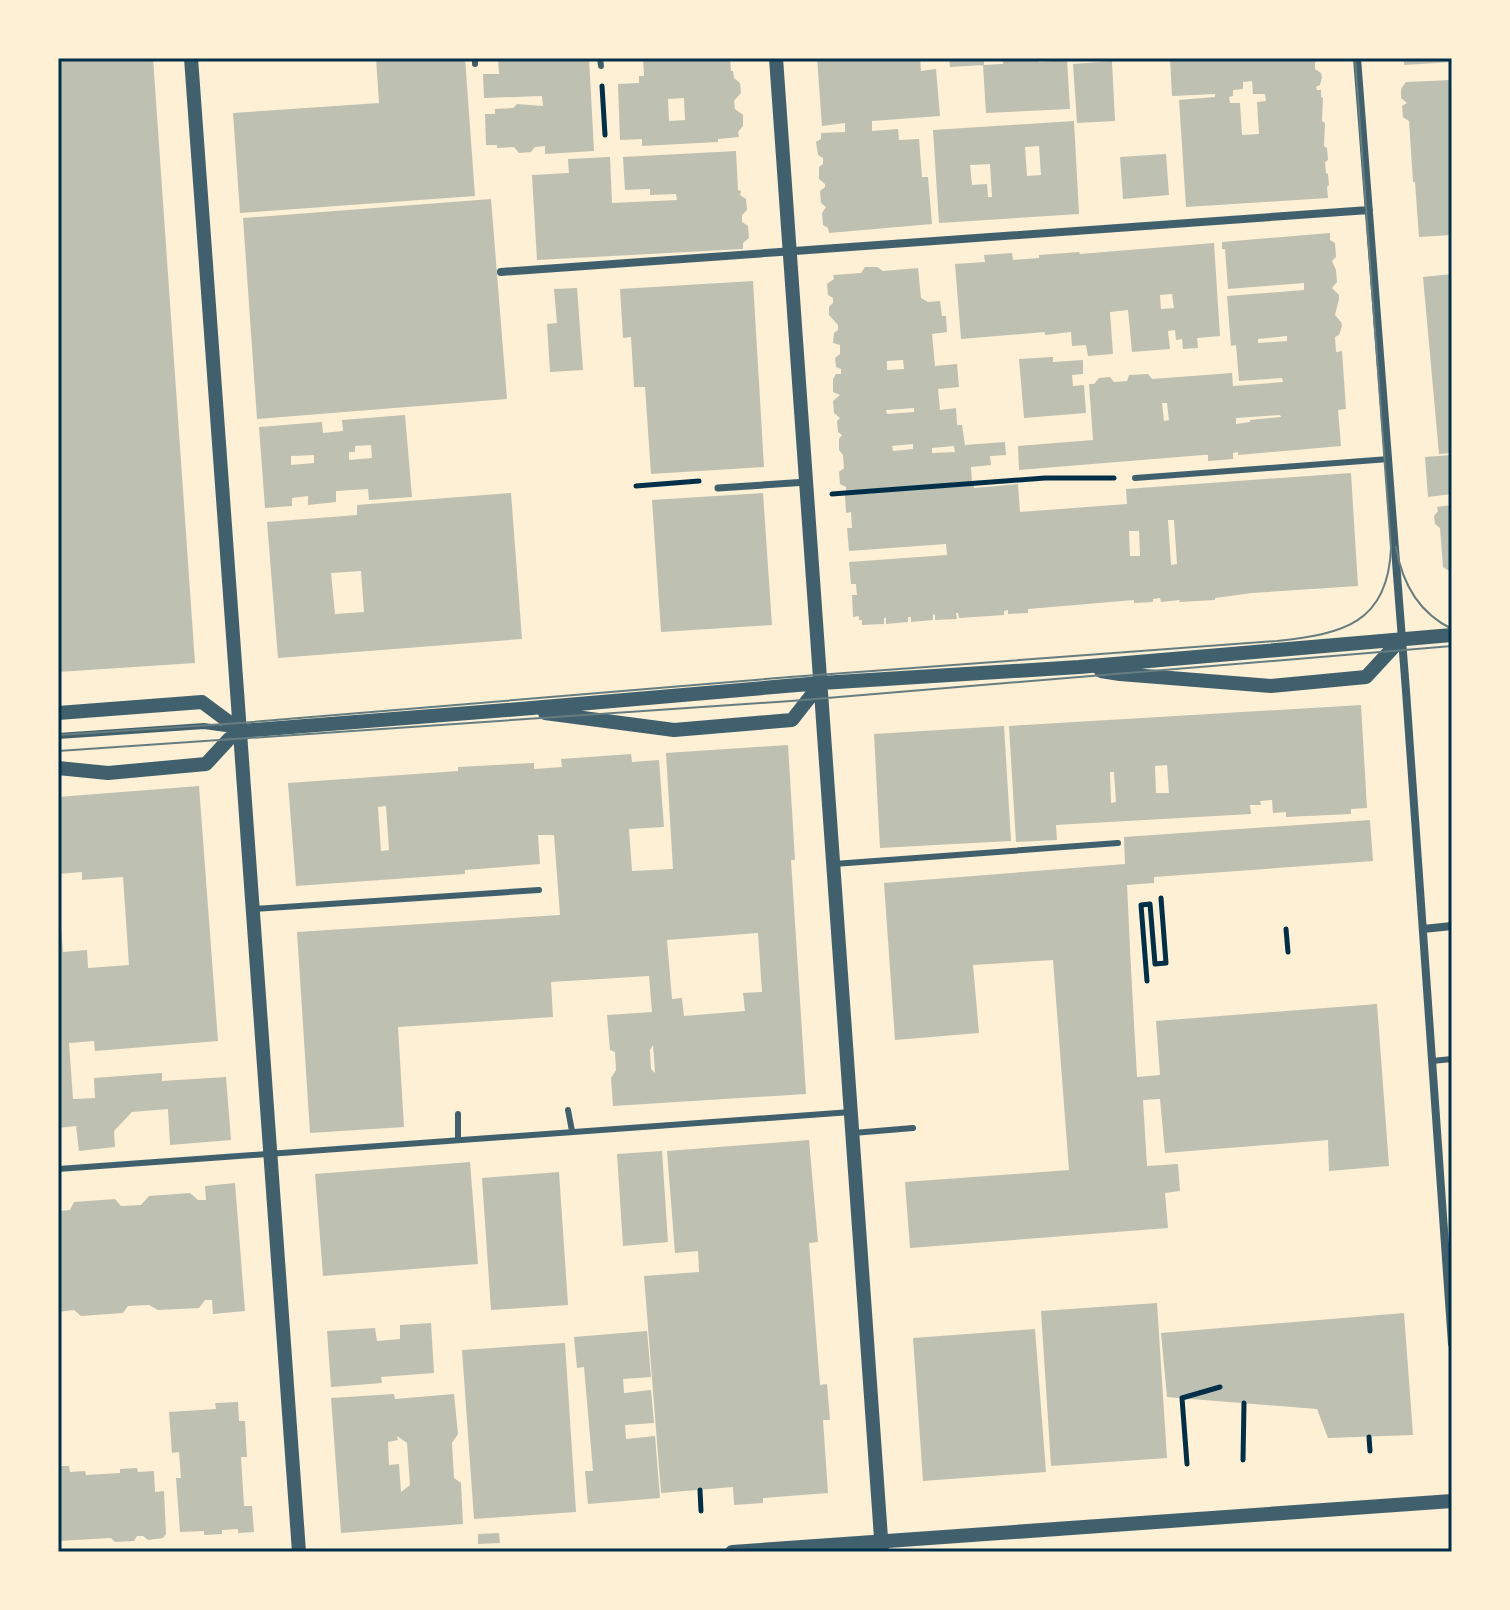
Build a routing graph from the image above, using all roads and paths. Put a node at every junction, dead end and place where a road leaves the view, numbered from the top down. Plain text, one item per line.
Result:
1 (191, 58) edge
2 (776, 58) edge
3 (1357, 58) edge
4 (600, 62) edge
5 (605, 135) dead end
6 (1369, 210) junction
7 (790, 253) junction
8 (501, 272) dead end
9 (1389, 459) junction
10 (1135, 478) joint
11 (636, 486) dead end
12 (718, 488) joint
13 (807, 489) junction
14 (1452, 635) edge
15 (1402, 638) junction
16 (1079, 667) junction
17 (821, 683) junction
18 (520, 709) junction
19 (58, 713) edge
20 (241, 731) junction
21 (58, 736) edge
22 (58, 768) edge
23 (1118, 843) dead end
24 (834, 864) junction
25 (539, 890) dead end
26 (1161, 898) dead end
27 (253, 909) junction
28 (1452, 926) edge
29 (1286, 929) dead end
30 (1423, 929) junction
31 (1288, 952) dead end
32 (1147, 981) dead end
33 (1452, 1059) edge
34 (1432, 1061) junction
35 (568, 1110) dead end
36 (851, 1112) junction
37 (458, 1114) dead end
38 (913, 1128) dead end
39 (572, 1131) junction
40 (853, 1133) junction
41 (458, 1140) junction
42 (271, 1153) junction
43 (58, 1169) edge
44 (1452, 1344) edge
45 (1220, 1387) dead end
46 (1244, 1403) dead end
47 (1369, 1437) dead end
48 (1370, 1451) dead end
49 (1243, 1460) dead end
50 (1187, 1464) dead end
51 (700, 1490) dead end
52 (1452, 1501) edge
53 (701, 1511) dead end
54 (882, 1546) edge
55 (299, 1552) edge
56 (732, 1552) edge

1 - 20 street
2 - 7 street
3 - 6 street
4 - 5 path
6 - 7 street
6 - 9 street
7 - 8 street
7 - 13 street
9 - 10 lane
9 - 15 street
10 - 13 path
11 - 12 path
12 - 13 street
13 - 17 street
14 - 15 street
15 - 16 street
15 - 16 street
15 - 30 street
16 - 17 street
17 - 18 street
17 - 18 street
17 - 24 street
18 - 20 street
19 - 20 street
20 - 21 lane
20 - 22 street
20 - 27 street
23 - 24 lane
24 - 36 street
25 - 27 lane
26 - 32 path
27 - 42 street
28 - 30 street
29 - 31 path
30 - 34 street
33 - 34 lane
34 - 44 street
35 - 39 lane
36 - 39 lane
36 - 40 street
37 - 41 lane
38 - 40 lane
39 - 41 lane
40 - 54 street
41 - 42 lane
42 - 43 lane
42 - 55 street
45 - 50 path
46 - 49 path
47 - 48 path
51 - 53 path
52 - 54 street
54 - 56 street

